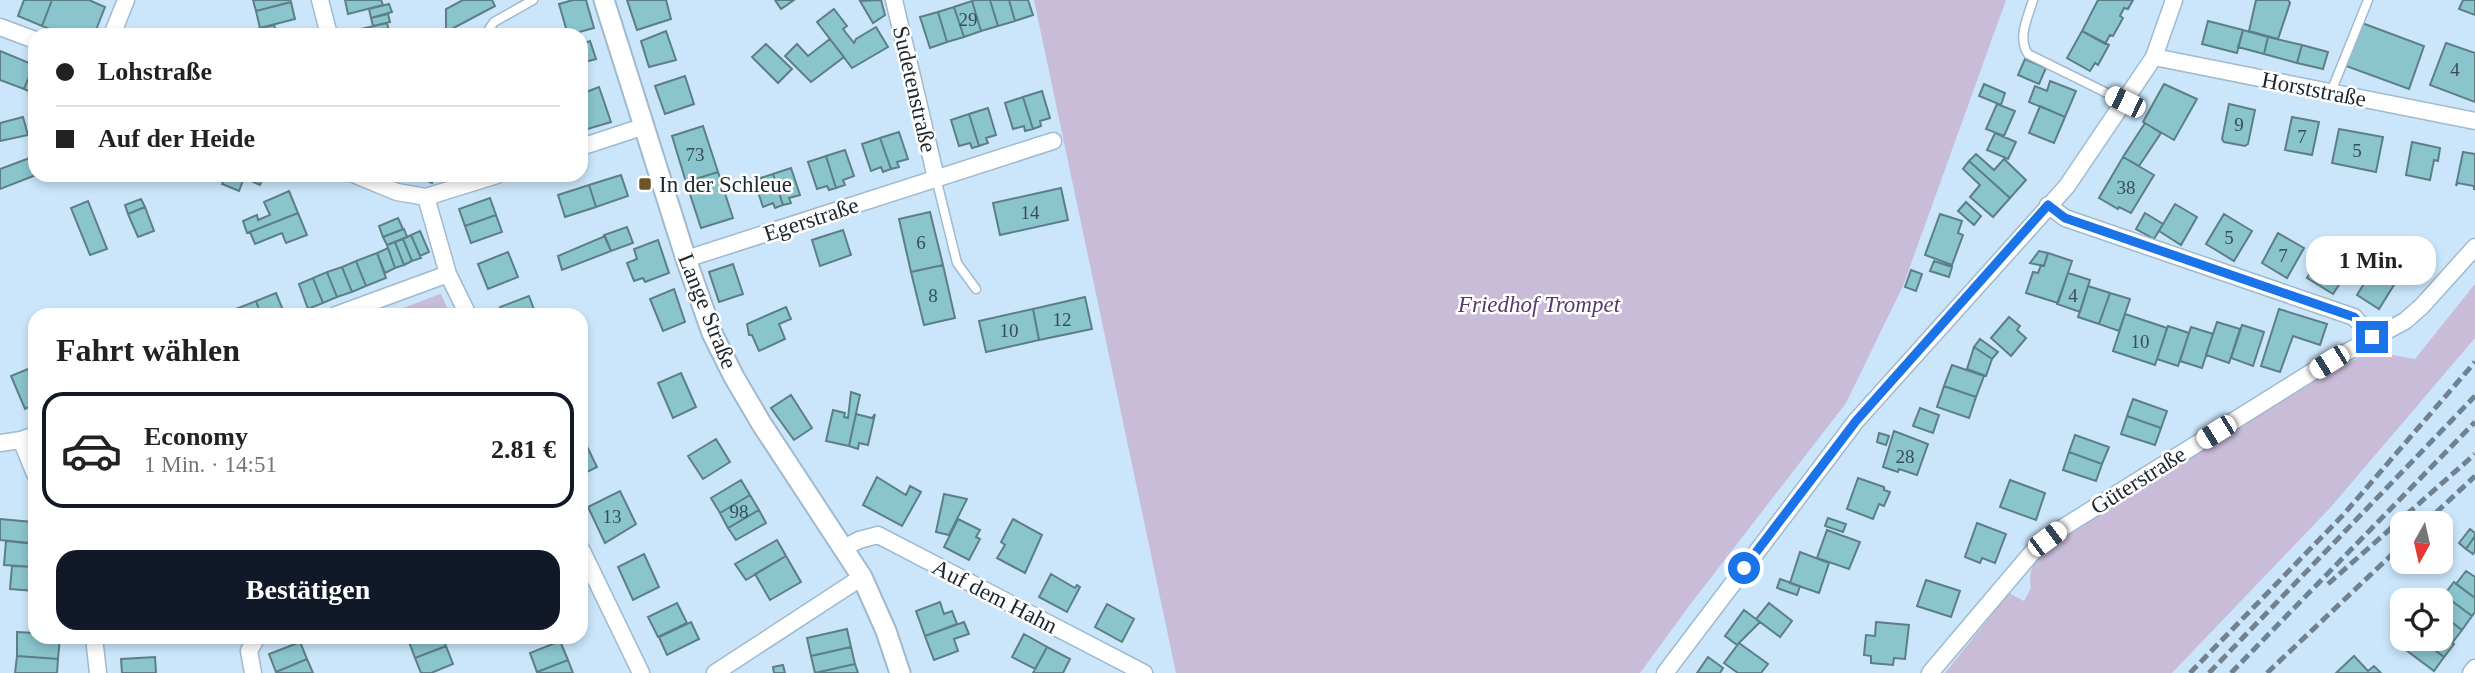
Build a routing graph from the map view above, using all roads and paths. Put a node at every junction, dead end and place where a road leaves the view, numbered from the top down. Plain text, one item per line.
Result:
1 (126, 0) edge
2 (320, 0) edge
3 (533, 0) edge
4 (604, 0) edge
5 (894, 0) edge
6 (2033, 0) edge
7 (2174, 0) edge
8 (2368, 0) edge
9 (0, 27) edge
10 (115, 28) edge
11 (327, 28) edge
12 (490, 28) edge
13 (28, 37) edge
14 (2154, 57) junction
15 (2331, 92) junction
16 (2125, 102) junction
17 (2475, 121) edge
18 (645, 126) junction
19 (1053, 141) dead end
20 (588, 145) edge
21 (936, 178) junction
22 (373, 182) edge
23 (474, 182) edge
24 (426, 197) junction
25 (2048, 205) junction
26 (2475, 247) edge
27 (686, 260) junction
28 (448, 274) junction
29 (976, 289) dead end
30 (355, 308) edge
31 (465, 308) edge
32 (2372, 337) junction
33 (28, 438) edge
34 (0, 443) edge
35 (845, 548) junction
36 (588, 563) edge
37 (862, 577) junction
38 (95, 644) edge
39 (253, 644) edge
40 (2475, 668) edge
41 (98, 673) edge
42 (253, 673) edge
43 (641, 673) edge
44 (715, 673) edge
45 (900, 673) edge
46 (1144, 673) edge
47 (1665, 673) edge
48 (1930, 673) edge
49 (2470, 673) edge

1 - 10 street
2 - 11 street
3 - 12 lane
4 - 18 street, Lange Straße
5 - 21 street, Sudetenstraße
6 - 16 lane
7 - 14 street
8 - 15 lane
9 - 13 street
14 - 15 street, Horststraße
14 - 16 street
15 - 17 street, Horststraße
16 - 25 street
18 - 20 street
18 - 27 street, Lange Straße
19 - 21 street, Egerstraße
21 - 27 street, Egerstraße
21 - 29 lane
22 - 24 street
23 - 24 street
24 - 28 street
25 - 32 street
25 - 47 street
26 - 32 street, Güterstraße
27 - 35 street, Lange Straße
28 - 30 street
28 - 31 street
32 - 48 street, Güterstraße
33 - 34 street
35 - 37 street, Lange Straße
35 - 46 street, Auf dem Hahn
36 - 43 street
37 - 44 street
37 - 45 street, Lange Straße
38 - 41 street
39 - 42 street
40 - 49 street

